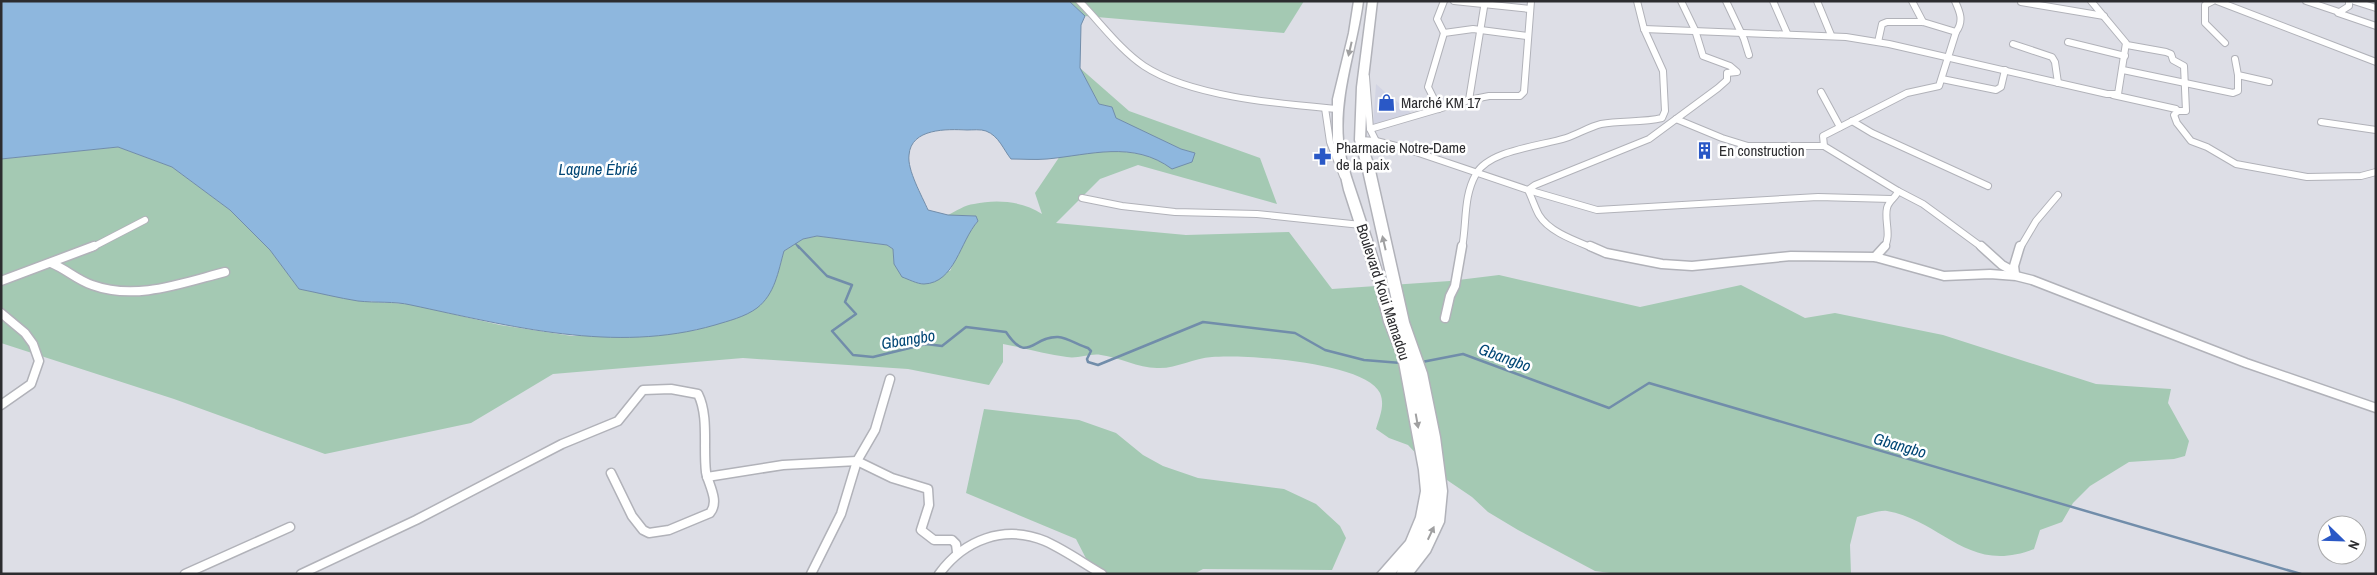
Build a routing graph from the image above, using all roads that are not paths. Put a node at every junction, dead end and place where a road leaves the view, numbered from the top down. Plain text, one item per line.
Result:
1 (1079, 1) edge
2 (1359, 1) edge
3 (1374, 1) edge
4 (1444, 1) edge
5 (1454, 1) edge
6 (1530, 1) edge
7 (1636, 1) edge
8 (1681, 1) edge
9 (1726, 1) edge
10 (1773, 1) edge
11 (1817, 1) edge
12 (1912, 1) edge
13 (1955, 1) edge
14 (2091, 1) edge
15 (2215, 1) edge
16 (2306, 1) edge
17 (2349, 1) edge
18 (2354, 1) edge
19 (2021, 2) edge
20 (1484, 3) edge
21 (2376, 8) edge
22 (1530, 9) junction
23 (2339, 12) junction
24 (2104, 16) junction
25 (1923, 22) junction
26 (2376, 26) edge
27 (1644, 29) junction
28 (1694, 30) junction
29 (1480, 31) junction
30 (1740, 32) junction
31 (1956, 32) junction
32 (1444, 33) junction
33 (1787, 33) junction
34 (1831, 35) junction
35 (1527, 36) junction
36 (1878, 42) junction
37 (2068, 42) dead end
38 (2225, 43) dead end
39 (2013, 44) dead end
40 (2127, 45) junction
41 (1749, 55) dead end
42 (2125, 56) junction
43 (1946, 57) junction
44 (2235, 59) dead end
45 (2376, 62) edge
46 (2005, 70) junction
47 (2123, 70) junction
48 (2238, 76) junction
49 (1942, 79) junction
50 (2058, 82) junction
51 (2269, 82) dead end
52 (2184, 83) junction
53 (1821, 92) dead end
54 (2113, 95) junction
55 (1468, 100) junction
56 (1331, 109) junction
57 (1439, 109) junction
58 (2178, 111) junction
59 (1676, 119) junction
60 (1852, 121) junction
61 (2321, 122) dead end
62 (1336, 124) junction
63 (1364, 127) junction
64 (1840, 127) junction
65 (2376, 130) edge
66 (1360, 140) junction
67 (1376, 141) junction
68 (1824, 146) junction
69 (1476, 172) junction
70 (2376, 172) edge
71 (1988, 186) dead end
72 (1350, 190) junction
73 (1528, 190) junction
74 (1898, 191) junction
75 (2058, 195) dead end
76 (1082, 198) dead end
77 (1891, 199) junction
78 (145, 220) dead end
79 (1361, 224) junction
80 (1875, 257) junction
81 (51, 263) junction
82 (225, 272) dead end
83 (2014, 273) junction
84 (1, 281) edge
85 (1, 313) edge
86 (1445, 318) dead end
87 (1410, 357) junction
88 (1414, 373) junction
89 (890, 379) dead end
90 (1, 406) edge
91 (2376, 408) edge
92 (857, 462) junction
93 (611, 473) dead end
94 (707, 477) junction
95 (290, 527) dead end
96 (957, 552) junction
97 (185, 574) edge
98 (301, 574) edge
99 (811, 574) edge
100 (939, 574) edge
101 (1102, 574) edge
102 (1385, 574) edge
103 (1404, 574) edge

1 - 56 street
2 -> 56 main road, Boulevard Koui Mamadou
3 - 63 main road, Boulevard Koui Mamadou
4 - 32 street
5 - 20 street
6 - 22 street
7 - 27 street
8 - 28 street
9 - 30 street
10 - 33 street
11 - 34 street
12 - 25 street
13 - 31 street
14 - 24 street
15 - 38 street
15 - 45 street
16 - 23 street
17 - 23 street
18 - 21 street
19 - 24 street
20 - 22 street
20 - 29 street
22 - 35 street
23 - 26 street
24 - 40 street
25 - 31 street
25 - 36 street
27 - 28 street
27 - 69 street
28 - 30 street
28 - 59 street
29 - 32 street
29 - 35 street
29 - 55 street
30 - 33 street
30 - 41 street
31 - 43 street
32 - 57 street
33 - 34 street
34 - 36 street
35 - 55 street
36 - 43 street
37 - 42 street
39 - 50 street
40 - 42 street
40 - 52 street
42 - 47 street
43 - 46 street
43 - 49 street
44 - 48 street
46 - 49 street
46 - 50 street
47 - 52 street
47 - 54 street
48 - 51 street
48 - 52 street
49 - 60 street
50 - 54 street
52 - 58 street
53 - 64 street
54 - 58 street
55 - 57 street
56 - 62 main road, Boulevard Koui Mamadou
56 - 72 street
57 - 63 street
58 - 70 street
59 - 68 street
59 - 73 street
60 - 64 street
60 - 71 street
61 - 65 street
62 - 63 main road
62 - 72 main road, Boulevard Koui Mamadou
63 - 66 main road, Boulevard Koui Mamadou
63 - 67 street
64 - 68 street
66 - 67 street
87 -> 66 main road, Boulevard Koui Mamadou
67 - 69 street
68 - 74 street
69 - 73 street
69 - 86 street
72 - 79 main road, Boulevard Koui Mamadou
73 - 77 street
73 - 80 street
74 - 77 street
74 - 83 street
75 - 83 street
76 - 79 street
77 - 80 street
78 - 81 street
79 - 87 main road, Boulevard Koui Mamadou
80 - 83 street
81 - 82 street
81 - 84 street
83 - 91 street
85 - 90 street
87 - 88 main road, Boulevard Koui Mamadou
88 -> 102 main road, Boulevard Koui Mamadou
103 -> 88 main road, Boulevard Koui Mamadou
89 - 92 street
92 - 94 street
92 - 96 street
92 - 99 street
93 - 94 street
94 - 98 street
95 - 97 street
96 - 100 street
96 - 101 street

